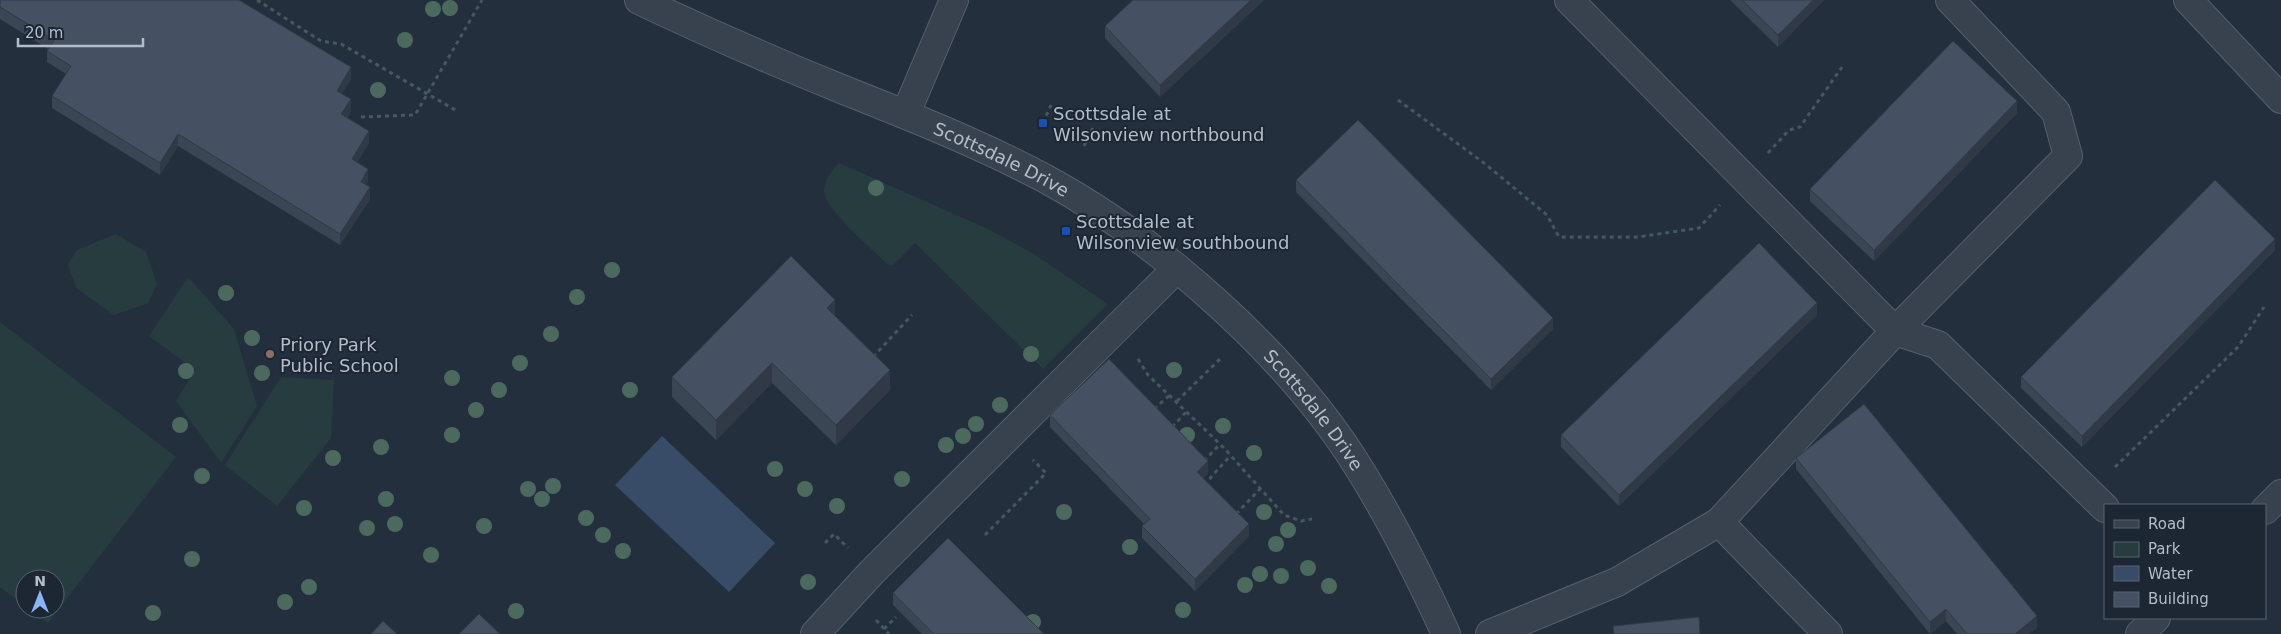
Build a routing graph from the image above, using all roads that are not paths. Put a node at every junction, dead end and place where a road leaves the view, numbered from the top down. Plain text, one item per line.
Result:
1 (639, 0) edge
2 (954, 0) edge
3 (1569, 0) edge
4 (1950, 0) edge
5 (2188, 0) edge
6 (2281, 100) edge
7 (906, 113) junction
8 (1177, 268) junction
9 (1895, 331) junction
10 (2281, 494) edge
11 (2096, 500) edge
12 (2266, 509) edge
13 (1719, 522) junction
14 (2155, 619) edge
15 (815, 634) edge
16 (1446, 634) edge
17 (1490, 634) edge
18 (1828, 634) edge
19 (2140, 634) edge

1 - 7 street, Scottsdale Drive
2 - 7 street
3 - 9 street
4 - 9 street
5 - 6 street
7 - 8 street, Scottsdale Drive
8 - 15 street
8 - 16 street, Scottsdale Drive
9 - 11 street
9 - 13 street
10 - 12 street
13 - 17 street
13 - 18 street
14 - 19 street

